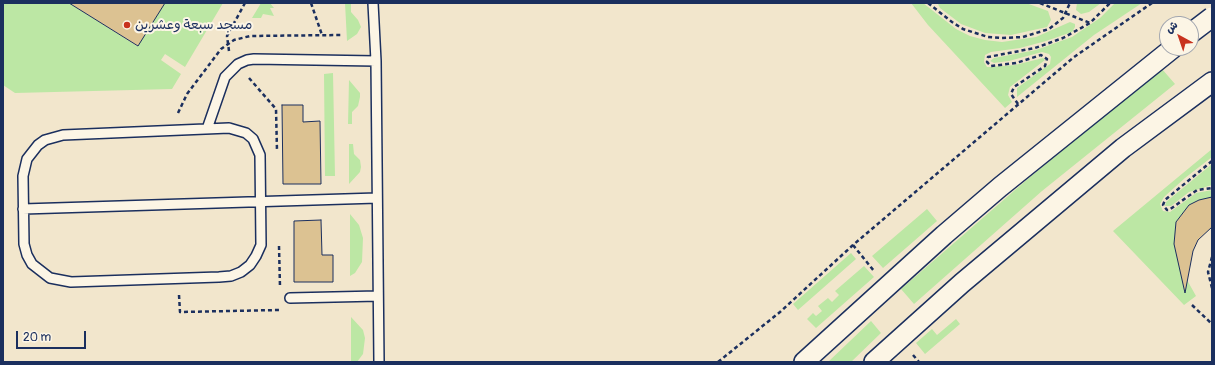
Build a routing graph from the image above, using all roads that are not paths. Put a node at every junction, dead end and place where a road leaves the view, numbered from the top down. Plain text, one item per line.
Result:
1 (373, 3) edge
2 (1212, 17) edge
3 (1199, 28) edge
4 (1163, 56) edge
5 (376, 61) junction
6 (1211, 83) edge
7 (207, 129) junction
8 (377, 198) junction
9 (260, 202) junction
10 (23, 209) junction
11 (378, 296) junction
12 (290, 298) dead end
13 (379, 362) edge
14 (804, 362) edge
15 (874, 362) edge

1 - 5 lane
2 - 3 street, bridge
4 - 14 street
5 - 7 lane
5 - 8 lane
6 - 15 street
7 - 9 lane
7 - 10 lane
8 - 9 lane
8 - 11 lane
9 - 10 lane
9 - 10 lane
11 - 12 lane
11 - 13 lane

